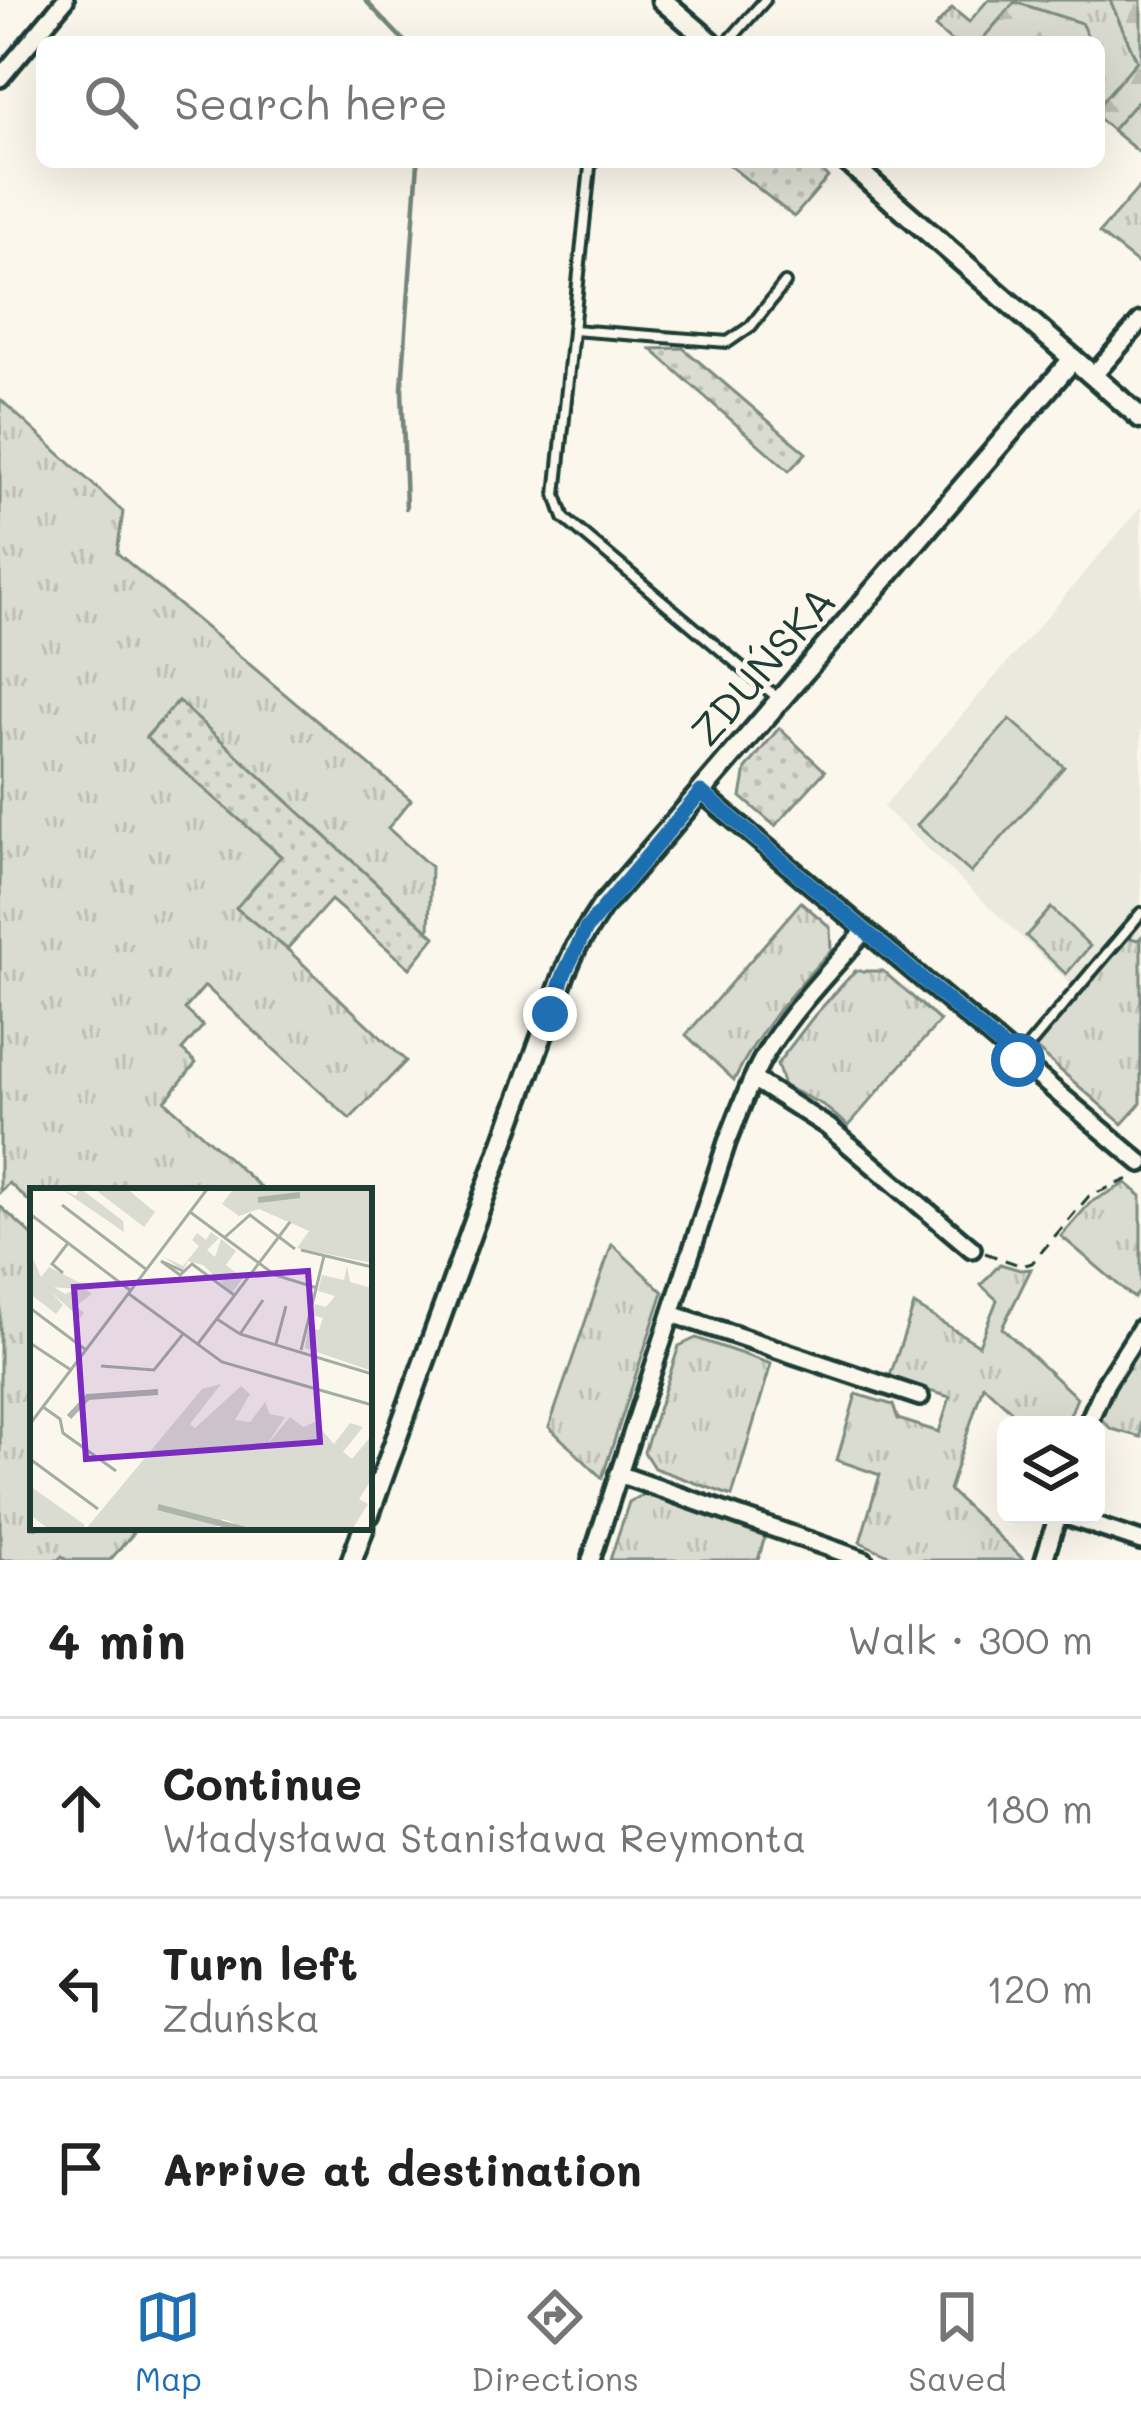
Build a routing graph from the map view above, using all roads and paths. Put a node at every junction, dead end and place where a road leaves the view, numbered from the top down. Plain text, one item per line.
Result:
1 (65, 0) edge
2 (662, 0) edge
3 (765, 0) edge
4 (704, 36) edge
5 (733, 36) edge
6 (0, 78) edge
7 (590, 168) edge
8 (855, 168) edge
9 (784, 283) dead end
10 (1141, 321) edge
11 (573, 330) junction
12 (1073, 359) junction
13 (1093, 376) junction
14 (1141, 418) edge
15 (781, 701) junction
16 (701, 792) junction
17 (1141, 914) edge
18 (865, 931) junction
19 (1018, 1060) junction
20 (753, 1079) junction
21 (1141, 1163) edge
22 (1141, 1174) edge
23 (972, 1249) joint
24 (672, 1314) junction
25 (1141, 1328) edge
26 (920, 1397) dead end
27 (1091, 1416) edge
28 (618, 1474) junction
29 (372, 1506) edge
30 (1057, 1524) edge
31 (1089, 1524) edge
32 (363, 1530) edge
33 (1141, 1541) edge
34 (352, 1560) edge
35 (591, 1560) edge
36 (864, 1560) edge
37 (1043, 1560) edge

1 - 6 street
2 - 4 street
3 - 5 lane
7 - 11 lane
8 - 12 street
9 - 11 lane
10 - 13 street
11 - 15 lane
12 - 13 street
12 - 15 street, ZDUŃSKA
13 - 14 street
15 - 16 street, ZDUŃSKA
16 - 18 street
16 - 29 street, ZDUŃSKA
17 - 19 lane
18 - 19 street
18 - 20 street
19 - 21 street
20 - 23 street
20 - 24 street
22 - 23 path
24 - 26 street
24 - 28 street
25 - 27 street
28 - 35 street
28 - 36 street
30 - 37 street
31 - 33 street
32 - 34 street

